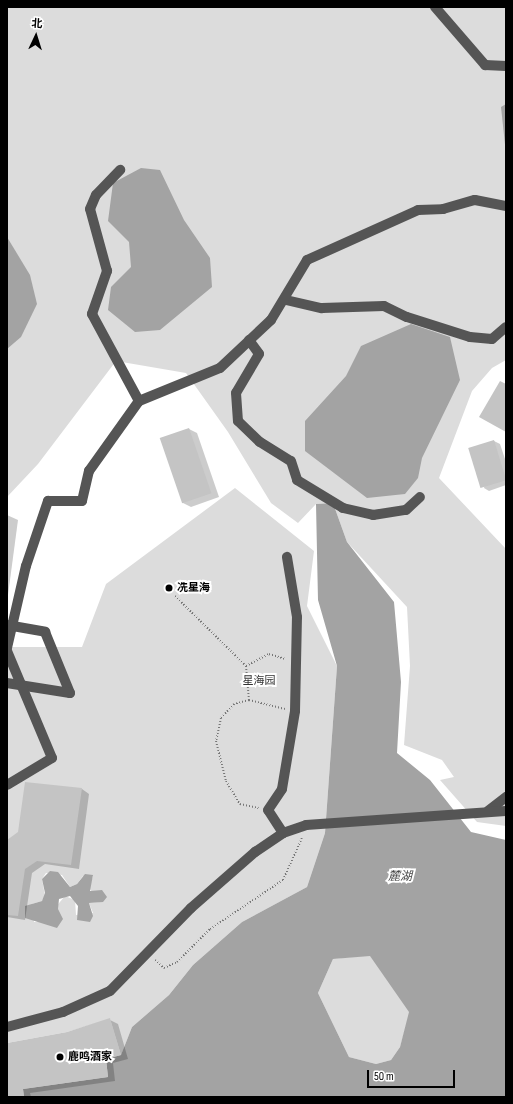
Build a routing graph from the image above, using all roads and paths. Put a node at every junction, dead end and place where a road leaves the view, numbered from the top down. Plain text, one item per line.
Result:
1 (435, 7) edge
2 (506, 66) edge
3 (120, 170) dead end
4 (506, 206) edge
5 (286, 300) junction
6 (506, 327) edge
7 (249, 340) junction
8 (139, 401) junction
9 (420, 497) dead end
10 (287, 556) dead end
11 (175, 596) dead end
12 (10, 626) edge
13 (7, 648) edge
14 (7, 652) edge
15 (294, 662) junction
16 (246, 666) junction
17 (7, 683) edge
18 (22, 685) junction
19 (249, 700) junction
20 (295, 711) junction
21 (7, 785) edge
22 (506, 797) edge
23 (268, 810) junction
24 (488, 811) junction
25 (506, 812) edge
26 (306, 825) junction
27 (283, 833) junction
28 (148, 954) junction
29 (7, 1026) edge

1 - 2 street
3 - 8 street
4 - 5 street
5 - 6 street
5 - 7 street
7 - 8 street
7 - 9 street
8 - 12 street
10 - 15 street
11 - 16 path
12 - 13 street
12 - 18 street
14 - 18 street
15 - 16 path
15 - 20 street
16 - 19 path
17 - 18 street
18 - 21 street
19 - 20 path
19 - 23 path
20 - 23 street
22 - 24 street
23 - 27 street
24 - 25 street
24 - 26 street
26 - 27 street
26 - 28 path
27 - 28 street
28 - 29 street

